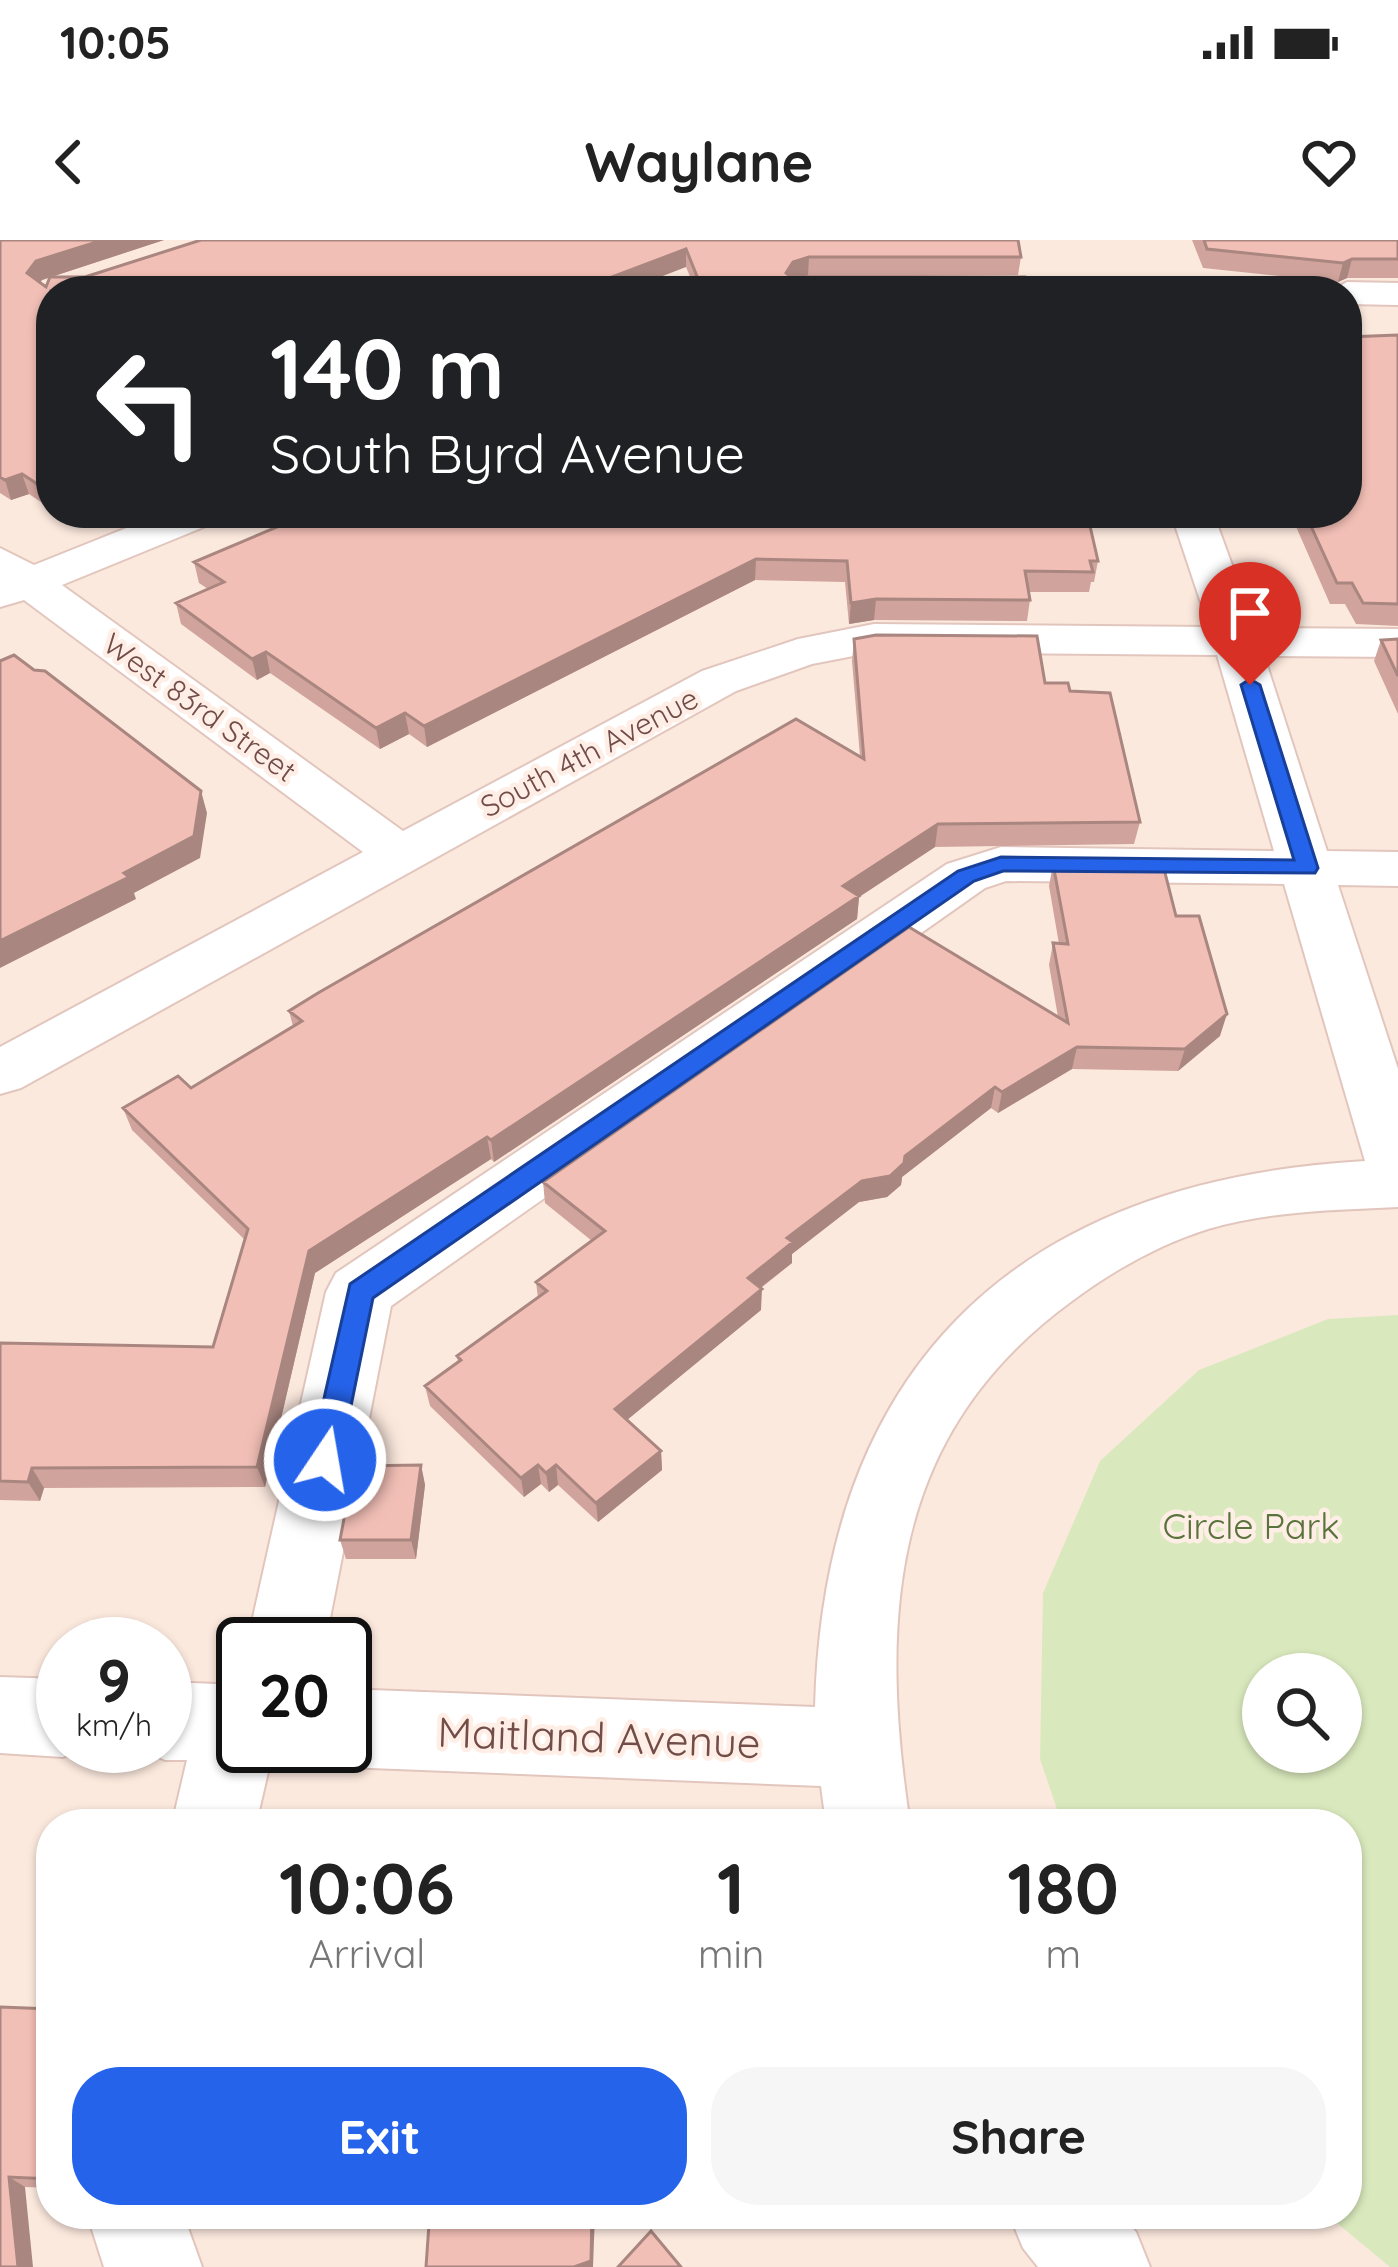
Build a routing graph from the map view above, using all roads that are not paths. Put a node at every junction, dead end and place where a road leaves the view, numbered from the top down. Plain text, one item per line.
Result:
1 (1362, 293) edge
2 (1398, 294) edge
3 (158, 528) edge
4 (1197, 528) edge
5 (10, 579) edge
6 (1236, 640) junction
7 (1398, 643) edge
8 (400, 854) junction
9 (1307, 868) junction
10 (1398, 868) edge
11 (0, 1073) edge
12 (1398, 1168) edge
13 (1398, 1183) edge
14 (292, 1617) edge
15 (0, 1715) edge
16 (36, 1717) edge
17 (214, 1723) edge
18 (372, 1731) edge
19 (860, 1786) edge
20 (214, 1809) edge
21 (140, 2229) edge
22 (1069, 2229) edge
23 (153, 2267) edge
24 (1101, 2267) edge

1 - 2 street
3 - 5 street
4 - 6 street
5 - 8 street, West 83rd Street
6 - 7 street, South 4th Avenue
6 - 8 street, South 4th Avenue
6 - 9 street
8 - 11 street, South 4th Avenue
9 - 10 street
9 - 12 street
9 - 14 street
13 - 19 street
15 - 16 street
17 - 20 street
18 - 19 street, Maitland Avenue
21 - 23 street
22 - 24 street

